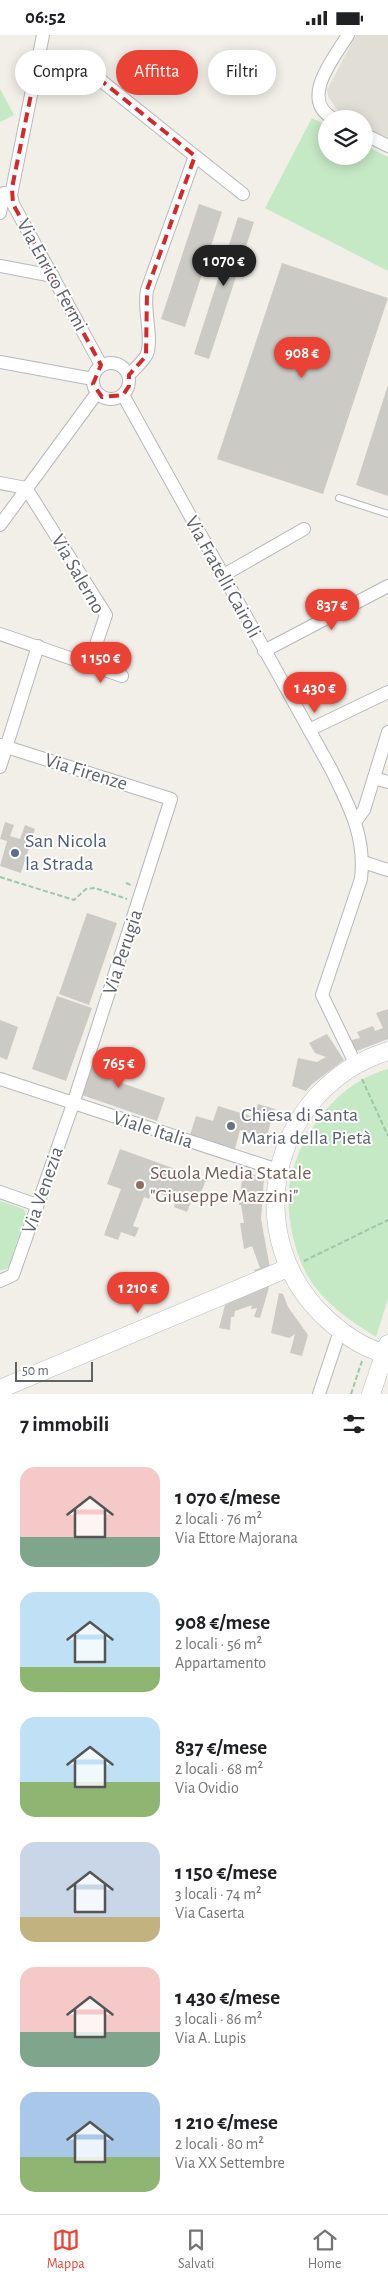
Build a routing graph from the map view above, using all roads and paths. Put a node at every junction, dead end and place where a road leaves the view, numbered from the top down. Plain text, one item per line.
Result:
1 (43, 35) edge
2 (348, 35) edge
3 (40, 50) edge
4 (106, 84) edge
5 (29, 95) edge
6 (322, 110) edge
7 (373, 138) edge
8 (388, 146) edge
9 (195, 156) junction
10 (5, 194) edge
11 (243, 194) dead end
12 (0, 213) edge
13 (0, 266) edge
14 (53, 276) junction
15 (0, 362) edge
16 (101, 365) junction
17 (129, 375) junction
18 (93, 379) junction
19 (97, 393) junction
20 (122, 395) junction
21 (0, 483) edge
22 (26, 488) junction
23 (339, 498) dead end
24 (388, 514) edge
25 (0, 525) edge
26 (304, 529) dead end
27 (222, 576) junction
28 (388, 587) edge
29 (0, 634) edge
30 (38, 646) junction
31 (264, 651) junction
32 (89, 665) junction
33 (122, 677) dead end
34 (388, 692) edge
35 (309, 730) junction
36 (388, 732) edge
37 (3, 746) edge
38 (0, 767) edge
39 (374, 778) junction
40 (388, 782) edge
41 (171, 799) joint
42 (356, 821) junction
43 (363, 862) junction
44 (388, 870) edge
45 (0, 877) edge
46 (139, 903) junction
47 (388, 1051) edge
48 (356, 1065) junction
49 (0, 1079) edge
50 (73, 1104) junction
51 (388, 1136) edge
52 (278, 1171) junction
53 (0, 1192) edge
54 (37, 1205) junction
55 (388, 1220) edge
56 (288, 1269) junction
57 (0, 1281) edge
58 (340, 1331) junction
59 (366, 1347) junction
60 (387, 1351) edge
61 (0, 1389) edge
62 (319, 1394) edge
63 (351, 1394) edge
64 (371, 1394) edge

1 - 3 street, Via Enrico Fermi
2 - 6 street
4 - 9 street
5 - 10 street, Via Enrico Fermi
7 - 8 street
9 - 11 street
9 - 17 street
10 - 12 street
10 - 14 street, Via Enrico Fermi
13 - 14 street
14 - 16 street, Via Enrico Fermi
15 - 18 street
16 - 17 street
16 - 18 street
17 - 20 street
18 - 19 street
19 - 20 street
19 - 22 street
20 - 27 street, Via Fratelli Cairoli
21 - 22 street
22 - 25 street
22 - 32 street, Via Salerno
23 - 24 lane
26 - 27 street
27 - 31 street, Via Fratelli Cairoli
28 - 31 street
29 - 30 street
30 - 32 street
30 - 37 street
31 - 35 street, Via Fratelli Cairoli
32 - 33 street
34 - 35 street
35 - 42 street, Via Fratelli Cairoli
36 - 39 street
37 - 38 street
37 - 41 street, Via Firenze
39 - 40 street
39 - 42 street
41 - 46 street, Via Perugia
42 - 43 street, Via Fratelli Cairoli
43 - 44 street
43 - 48 street, Via Fratelli Cairoli
45 - 46 path
46 - 50 street, Via Perugia
47 - 48 street
48 - 51 path
48 - 52 street
49 - 50 street, Viale Italia
50 - 52 street, Viale Italia
50 - 54 street, Via Venezia
52 - 56 street
53 - 54 street
54 - 57 street, Via Venezia
55 - 56 path
56 - 58 street
56 - 61 street
58 - 59 street
58 - 62 street
59 - 60 street
59 - 63 path
60 - 64 street

